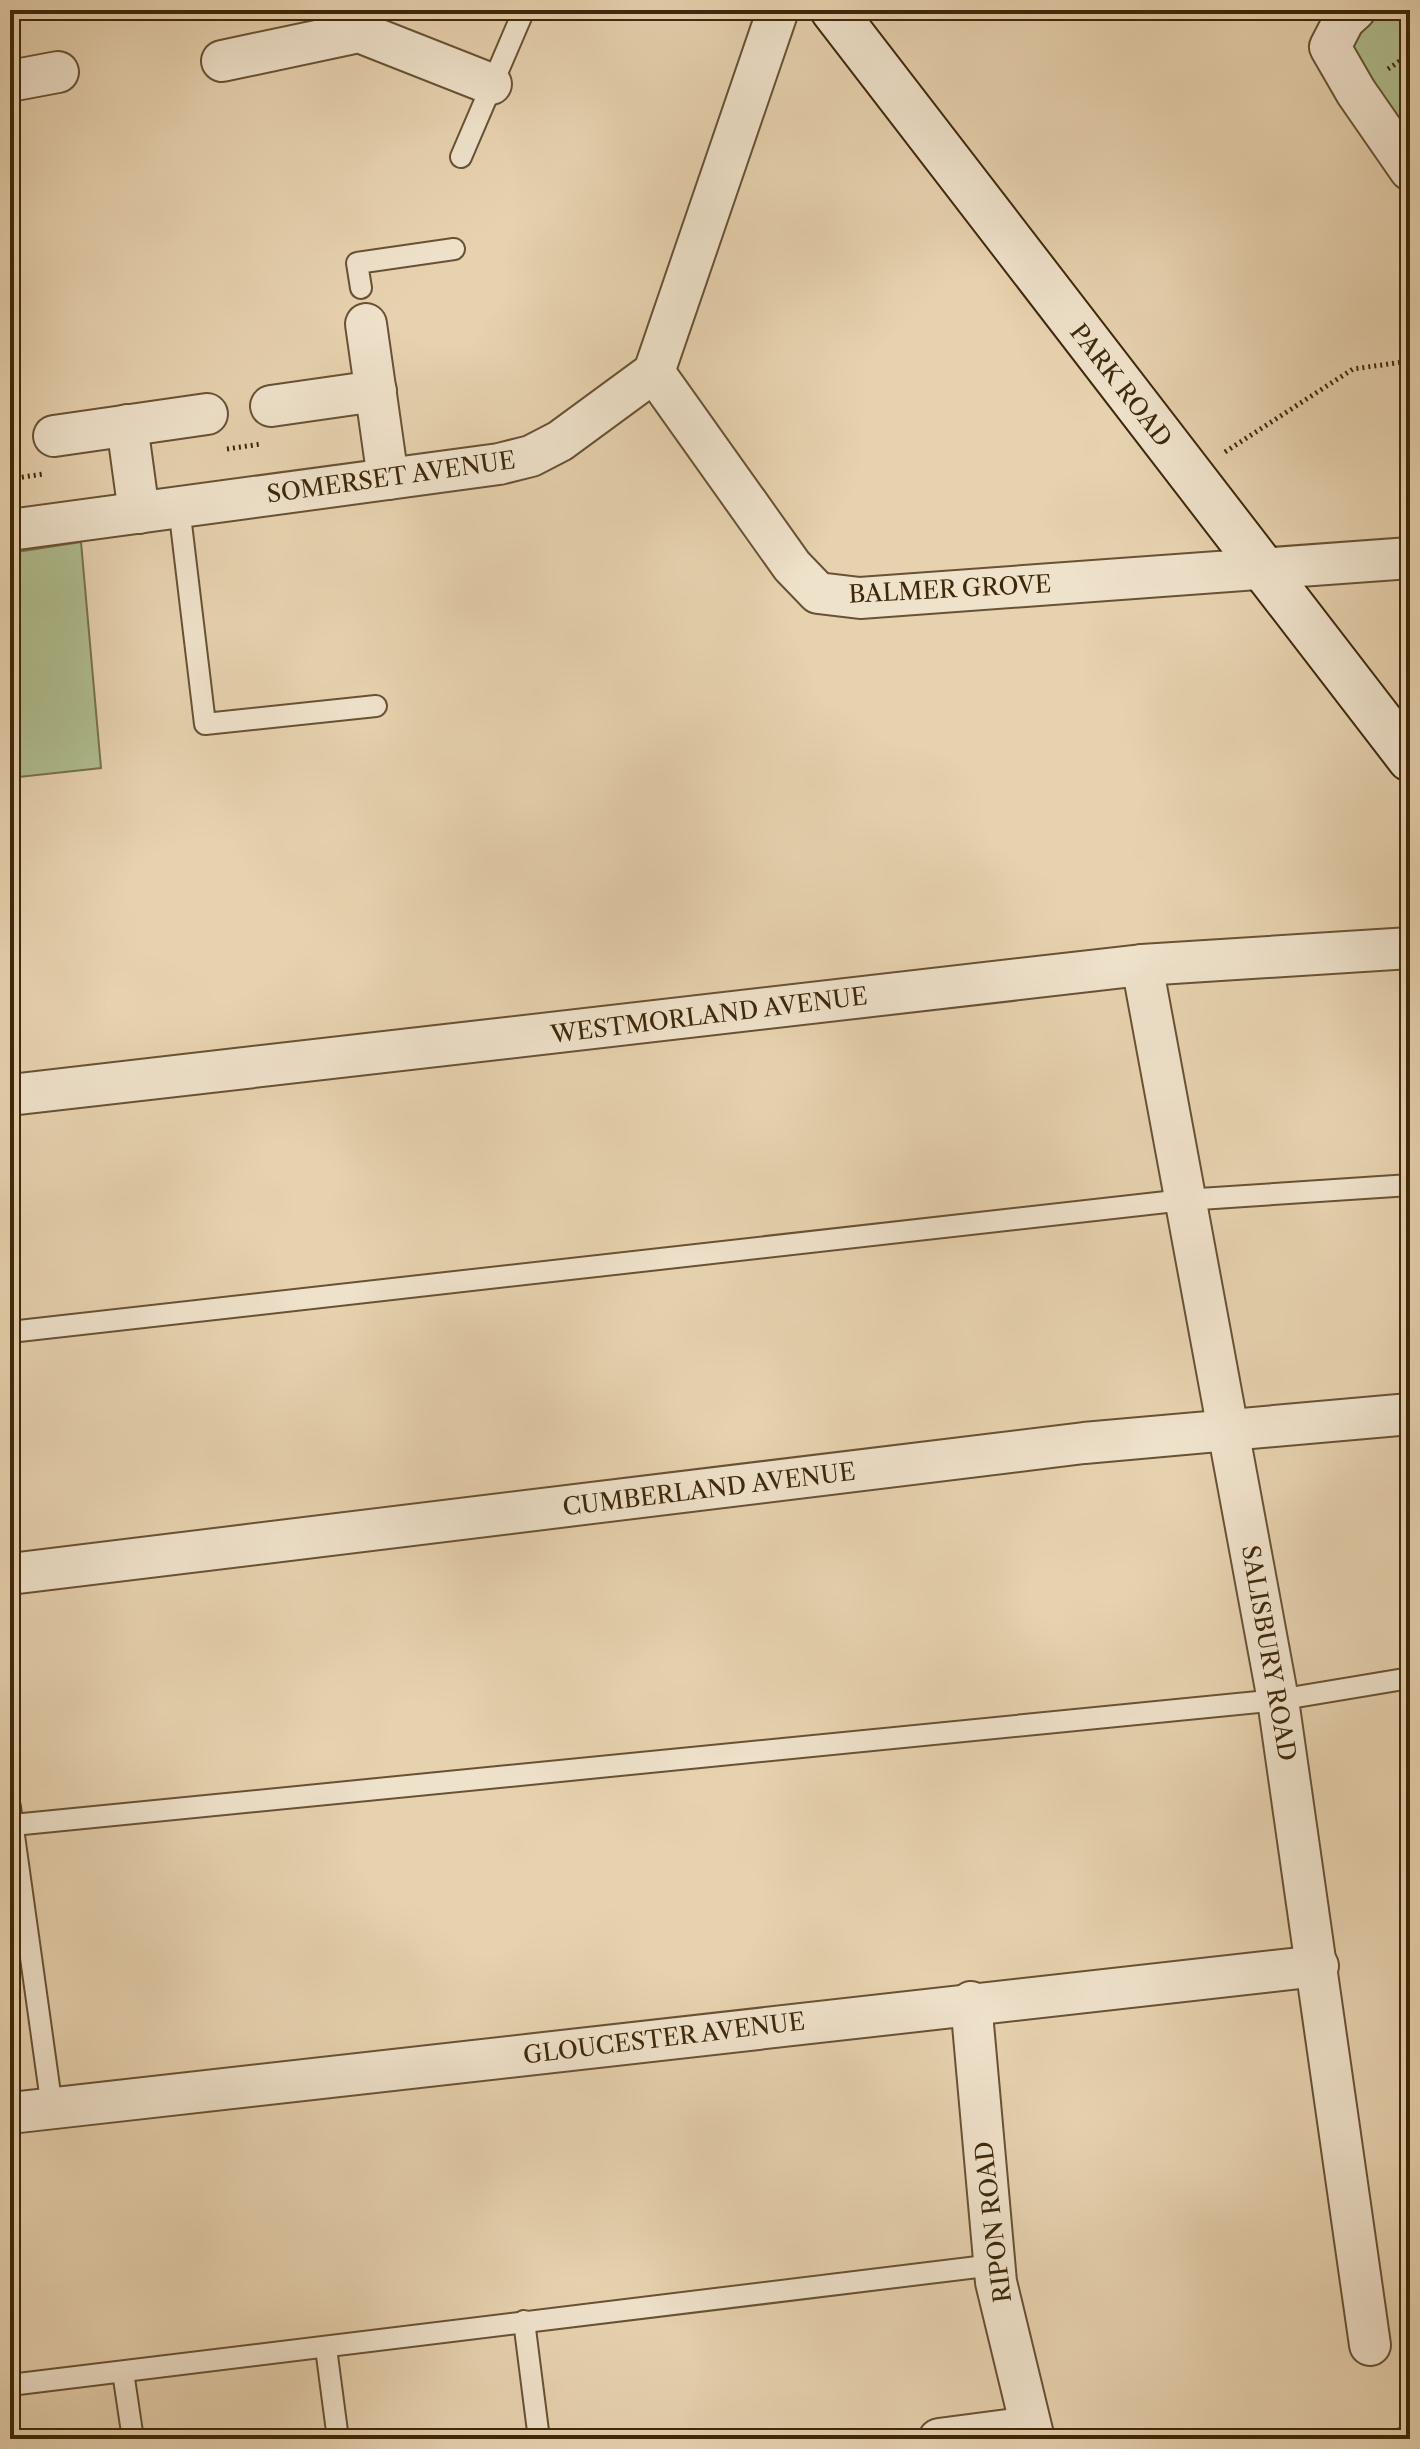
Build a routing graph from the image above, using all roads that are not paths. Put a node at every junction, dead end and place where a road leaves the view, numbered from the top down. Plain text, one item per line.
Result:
1 (524, 10) edge
2 (778, 10) edge
3 (833, 10) edge
4 (1355, 10) edge
5 (354, 21) edge
6 (222, 61) dead end
7 (58, 72) dead end
8 (10, 81) edge
9 (491, 84) junction
10 (461, 157) dead end
11 (1410, 170) edge
12 (454, 249) dead end
13 (364, 306) joint
14 (654, 372) junction
15 (376, 391) junction
16 (271, 406) dead end
17 (207, 414) dead end
18 (127, 425) junction
19 (54, 436) dead end
20 (388, 479) junction
21 (179, 507) junction
22 (139, 513) junction
23 (10, 530) edge
24 (1410, 558) edge
25 (1262, 568) junction
26 (376, 706) dead end
27 (1410, 759) edge
28 (1410, 948) edge
29 (1142, 965) junction
30 (10, 1095) edge
31 (1410, 1185) edge
32 (1184, 1200) junction
33 (10, 1332) edge
34 (1410, 1414) edge
35 (1229, 1431) junction
36 (10, 1574) edge
37 (1410, 1678) edge
38 (1278, 1700) junction
39 (11, 1816) edge
40 (1318, 1966) junction
41 (971, 2002) junction
42 (52, 2108) junction
43 (10, 2113) edge
44 (994, 2265) junction
45 (524, 2321) junction
46 (1370, 2345) dead end
47 (326, 2348) junction
48 (123, 2372) junction
49 (10, 2385) edge
50 (1032, 2433) edge
51 (1410, 2437) edge
52 (133, 2439) edge
53 (338, 2439) edge
54 (539, 2439) edge
55 (939, 2439) edge
56 (1402, 2439) edge

1 - 9 lane
2 - 14 street
3 - 25 main road, PARK ROAD
4 - 11 street
5 - 6 street
5 - 9 street
7 - 8 street
9 - 10 lane
12 - 13 lane
13 - 15 street
14 - 20 street, SOMERSET AVENUE
14 - 25 street, BALMER GROVE
15 - 16 street
15 - 20 street
17 - 18 street
18 - 19 street
18 - 22 street
20 - 21 street, SOMERSET AVENUE
21 - 22 street, SOMERSET AVENUE
21 - 26 lane
22 - 23 street, SOMERSET AVENUE
24 - 25 street, BALMER GROVE
25 - 27 main road, PARK ROAD
28 - 29 street, WESTMORLAND AVENUE
29 - 30 street, WESTMORLAND AVENUE
29 - 32 street, SALISBURY ROAD
31 - 32 lane
32 - 33 lane
32 - 35 street, SALISBURY ROAD
34 - 35 street, CUMBERLAND AVENUE
35 - 36 street, CUMBERLAND AVENUE
35 - 38 street, SALISBURY ROAD
37 - 38 lane
38 - 39 lane
38 - 40 street, SALISBURY ROAD
39 - 42 lane
40 - 41 street, GLOUCESTER AVENUE
40 - 46 street, SALISBURY ROAD
41 - 42 street, GLOUCESTER AVENUE
41 - 44 street, RIPON ROAD
42 - 43 street, GLOUCESTER AVENUE
44 - 45 lane
44 - 50 street, RIPON ROAD
45 - 47 lane
45 - 54 lane
47 - 48 lane
47 - 53 lane
48 - 49 lane
48 - 52 lane
50 - 55 street
51 - 56 lane

